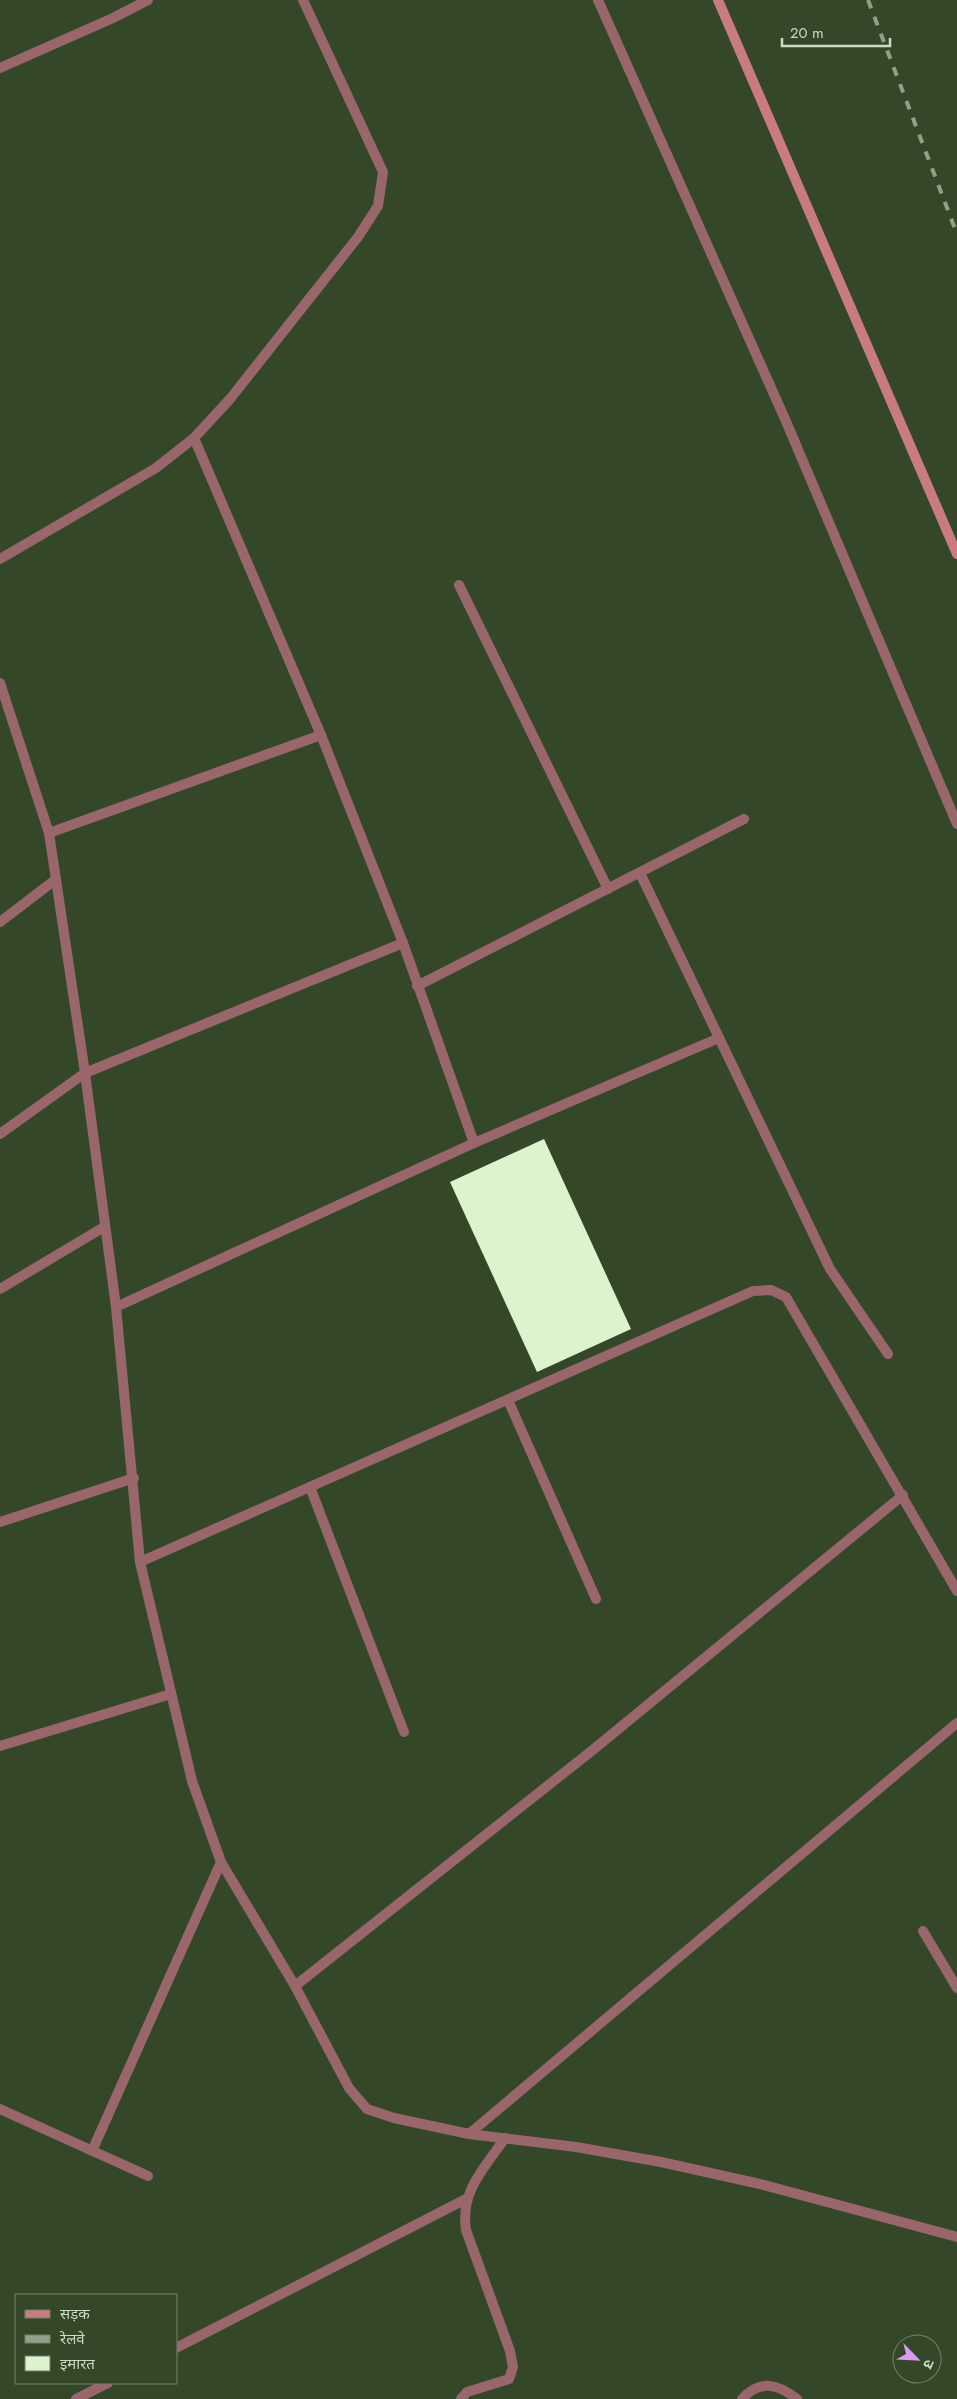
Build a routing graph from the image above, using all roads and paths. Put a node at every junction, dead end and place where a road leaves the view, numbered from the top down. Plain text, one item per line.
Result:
1 (148, 0) edge
2 (303, 0) edge
3 (598, 0) edge
4 (718, 0) edge
5 (0, 68) edge
6 (194, 438) junction
7 (957, 554) edge
8 (0, 560) edge
9 (459, 585) dead end
10 (0, 683) edge
11 (321, 735) junction
12 (744, 820) dead end
13 (957, 824) edge
14 (49, 833) junction
15 (640, 873) junction
16 (55, 880) junction
17 (608, 889) junction
18 (0, 922) edge
19 (403, 943) junction
20 (417, 986) junction
21 (719, 1038) junction
22 (85, 1073) junction
23 (0, 1134) edge
24 (474, 1143) junction
25 (104, 1227) junction
26 (0, 1289) edge
27 (116, 1307) junction
28 (888, 1354) dead end
29 (508, 1400) junction
30 (134, 1478) junction
31 (310, 1487) junction
32 (903, 1495) junction
33 (0, 1522) edge
34 (140, 1562) junction
35 (957, 1591) edge
36 (596, 1598) dead end
37 (171, 1694) junction
38 (957, 1723) edge
39 (404, 1732) dead end
40 (0, 1746) edge
41 (221, 1862) junction
42 (923, 1931) dead end
43 (295, 1986) junction
44 (957, 1988) edge
45 (0, 2108) edge
46 (469, 2134) junction
47 (505, 2138) junction
48 (92, 2150) junction
49 (148, 2176) dead end
50 (466, 2199) junction
51 (957, 2238) edge
52 (178, 2347) edge
53 (106, 2384) edge
54 (76, 2399) edge
55 (462, 2399) edge
56 (742, 2399) edge
57 (796, 2399) edge

1 - 5 street
2 - 6 street
3 - 13 street
4 - 7 street
6 - 8 street
6 - 11 street
9 - 17 street
10 - 14 street
11 - 14 street
11 - 19 street
12 - 15 street
14 - 16 street
15 - 17 street
15 - 21 street
16 - 18 street
16 - 22 street
17 - 20 street
19 - 20 street
19 - 22 street
20 - 24 street
21 - 24 street
21 - 28 street
22 - 23 street
22 - 25 street
24 - 27 street
25 - 26 street
25 - 27 street
27 - 30 street
29 - 31 street
29 - 32 street
29 - 36 street
30 - 33 street
30 - 34 street
31 - 34 street
31 - 39 street
32 - 35 street
32 - 43 street
34 - 37 street
37 - 40 street
37 - 41 street
38 - 46 street
41 - 43 street
41 - 48 street
42 - 44 street
43 - 46 street
45 - 48 street
46 - 47 street
47 - 50 street
47 - 51 street
48 - 49 street
50 - 52 street
50 - 55 street
53 - 54 street
56 - 57 street

